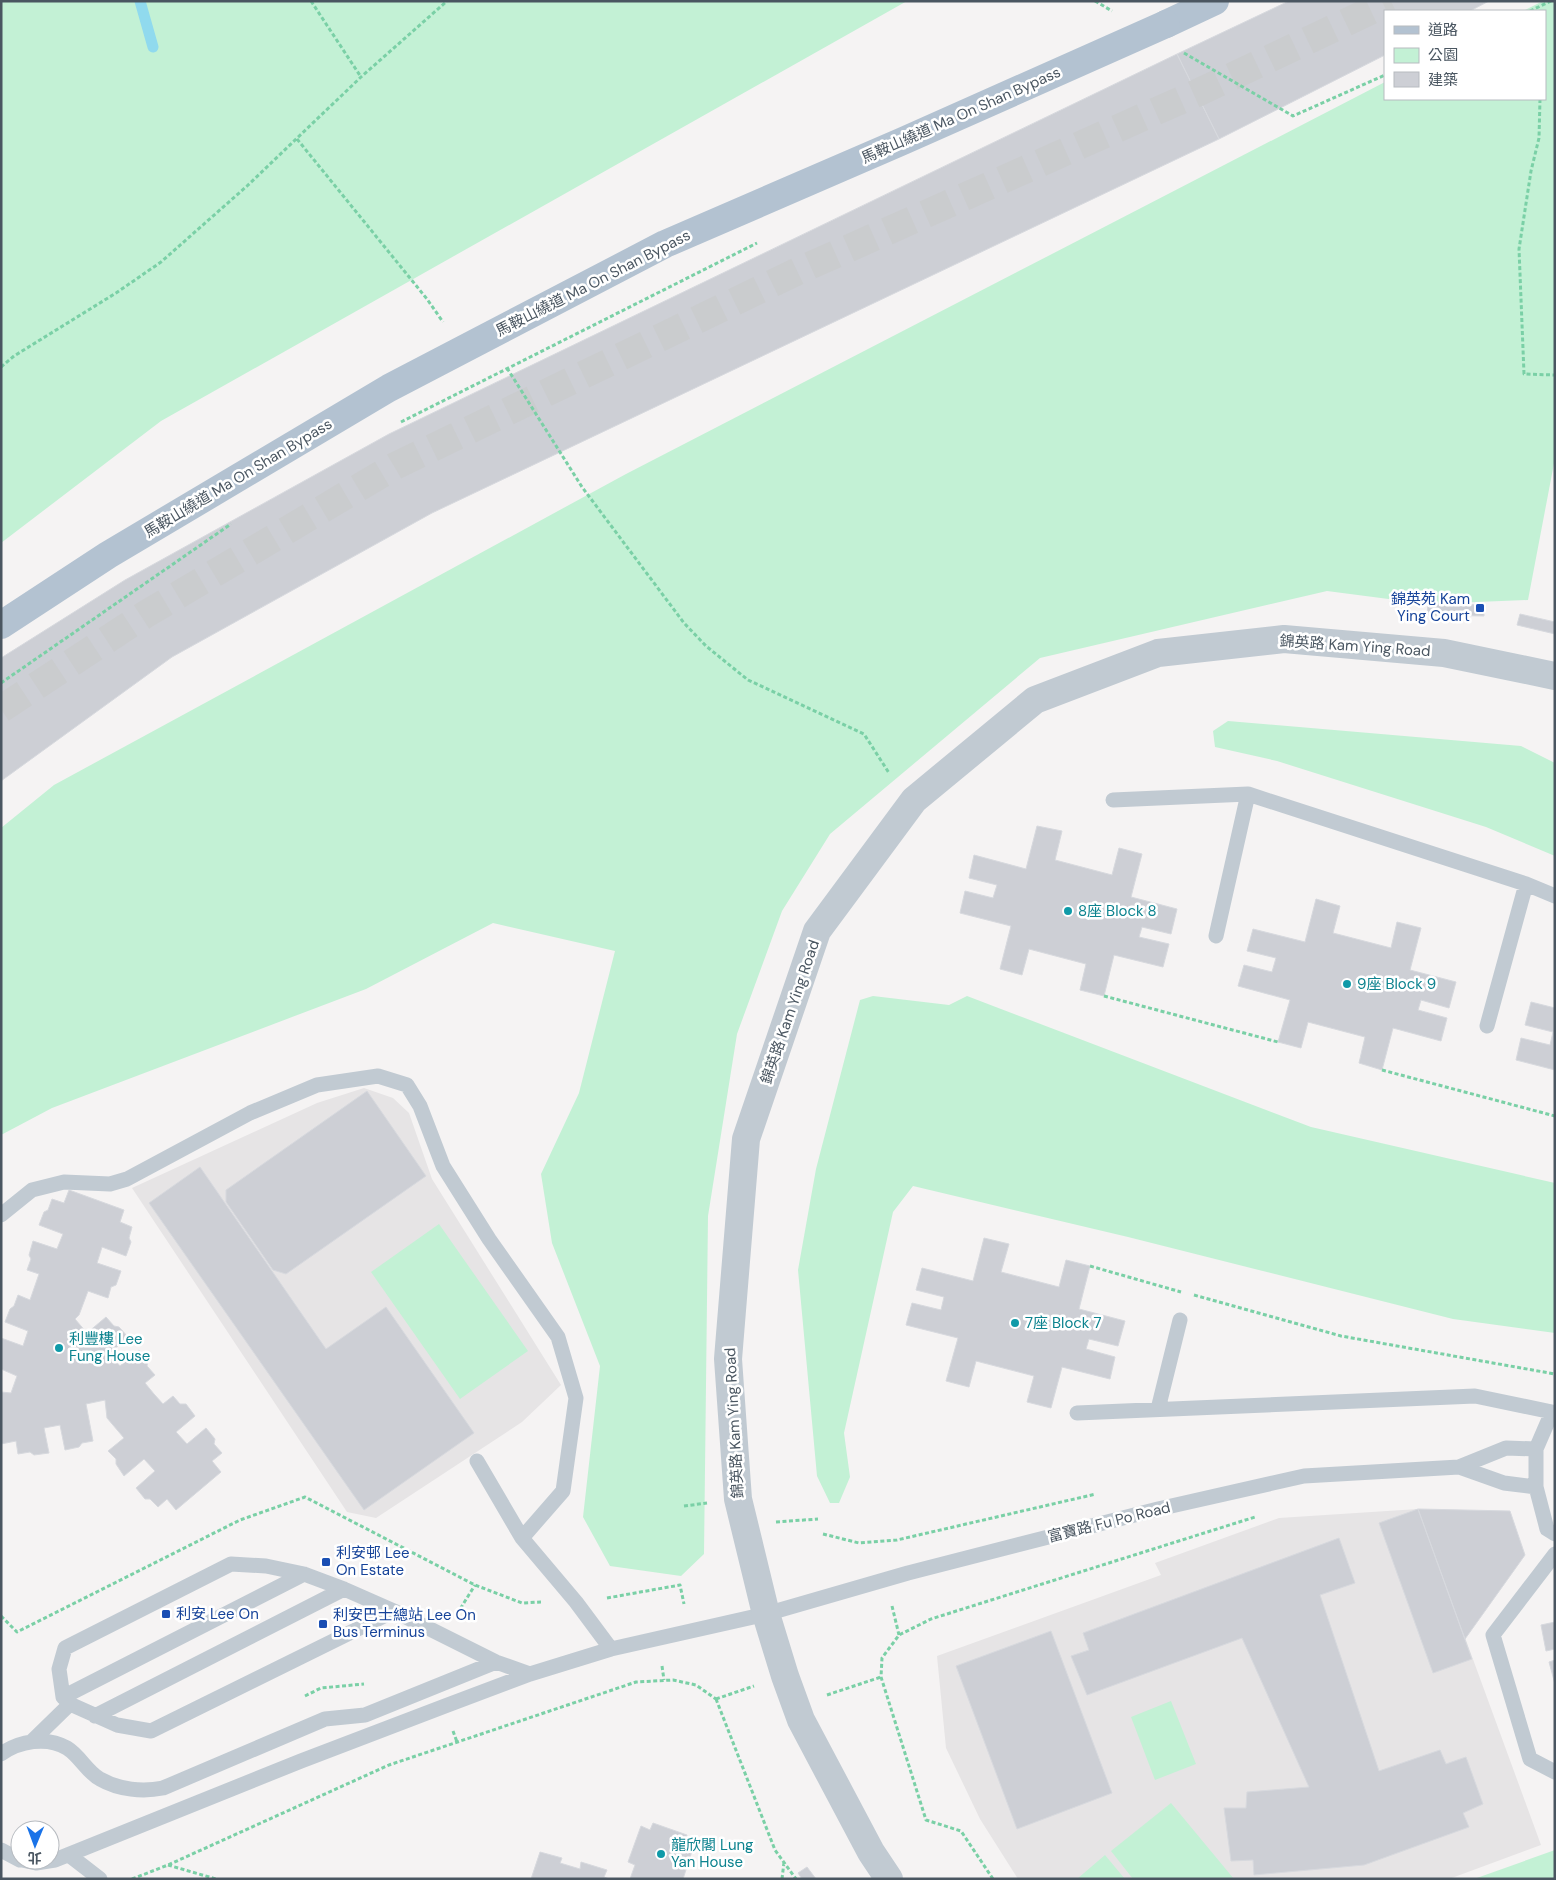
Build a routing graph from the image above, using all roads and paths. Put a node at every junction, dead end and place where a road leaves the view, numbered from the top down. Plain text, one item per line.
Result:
1 (312, 1) edge
2 (447, 1) edge
3 (1095, 1) edge
4 (1215, 1) edge
5 (1550, 1) edge
6 (1543, 6) junction
7 (1533, 10) edge
8 (1543, 10) edge
9 (1120, 16) dead end
10 (1178, 50) dead end
11 (1384, 76) edge
12 (361, 77) junction
13 (1540, 100) edge
14 (297, 139) junction
15 (763, 240) dead end
16 (444, 323) dead end
17 (1, 367) edge
18 (507, 368) junction
19 (1555, 375) edge
20 (398, 424) dead end
21 (238, 518) dead end
22 (1, 624) edge
23 (1555, 676) edge
24 (1, 683) edge
25 (889, 773) dead end
26 (1248, 794) junction
27 (1113, 800) dead end
28 (1526, 884) junction
29 (1555, 896) edge
30 (1216, 936) dead end
31 (1104, 996) dead end
32 (1487, 1026) dead end
33 (1278, 1042) dead end
34 (1382, 1070) dead end
35 (1555, 1116) edge
36 (1, 1215) edge
37 (1090, 1266) dead end
38 (1183, 1292) dead end
39 (1192, 1295) dead end
40 (1180, 1320) dead end
41 (1555, 1374) edge
42 (1158, 1409) junction
43 (1077, 1412) dead end
44 (1553, 1413) edge
45 (1536, 1449) junction
46 (477, 1461) dead end
47 (1459, 1467) junction
48 (1536, 1487) junction
49 (1258, 1516) dead end
50 (1555, 1534) edge
51 (522, 1538) junction
52 (1555, 1554) edge
53 (304, 1574) junction
54 (344, 1589) junction
55 (394, 1611) junction
56 (766, 1614) junction
57 (611, 1649) junction
58 (496, 1662) junction
59 (530, 1674) junction
60 (66, 1701) junction
61 (95, 1716) junction
62 (31, 1742) junction
63 (1, 1754) edge
64 (1555, 1772) edge
65 (69, 1855) junction
66 (60, 1858) edge
67 (784, 1862) junction
68 (168, 1865) junction
69 (100, 1879) edge
70 (132, 1879) edge
71 (216, 1879) edge
72 (782, 1879) edge
73 (796, 1879) edge
74 (889, 1879) edge
75 (993, 1879) edge

1 - 12 path
2 - 12 path
3 - 9 path
4 - 22 main road, 馬鞍山繞道 Ma On Shan Bypass, bridge
5 - 6 path
6 - 7 path
6 - 8 path
10 - 11 path
12 - 14 path
13 - 19 path
14 - 16 path
14 - 17 path
15 - 18 path
18 - 20 path
18 - 25 path
21 - 24 path
23 - 56 street, 錦英路 Kam Ying Road
26 - 27 lane
26 - 28 lane
26 - 30 lane
28 - 29 lane
28 - 32 lane
31 - 33 path
34 - 35 path
36 - 51 lane
37 - 38 path
39 - 41 path
40 - 42 lane
42 - 43 lane
42 - 44 lane
44 - 45 lane
45 - 47 lane, 富寶路 Fu Po Road
45 - 48 lane
46 - 51 lane
47 - 48 lane, 富寶路 Fu Po Road
47 - 56 lane, 富寶路 Fu Po Road
48 - 50 lane
49 - 75 path
51 - 57 lane
52 - 64 lane
53 - 54 lane
53 - 60 lane
53 - 60 lane
54 - 55 lane
54 - 61 lane
55 - 58 lane
55 - 61 lane
56 - 57 lane, 富寶路 Fu Po Road
56 - 74 street, 錦英路 Kam Ying Road
57 - 59 lane, 富寶路 Fu Po Road
58 - 59 lane
58 - 62 lane
59 - 65 lane, 富寶路 Fu Po Road
60 - 61 lane
60 - 62 lane
62 - 63 lane
65 - 66 lane, 富寶路 Fu Po Road
65 - 69 lane
67 - 68 path
67 - 72 path
67 - 73 path
68 - 70 path
68 - 71 path

